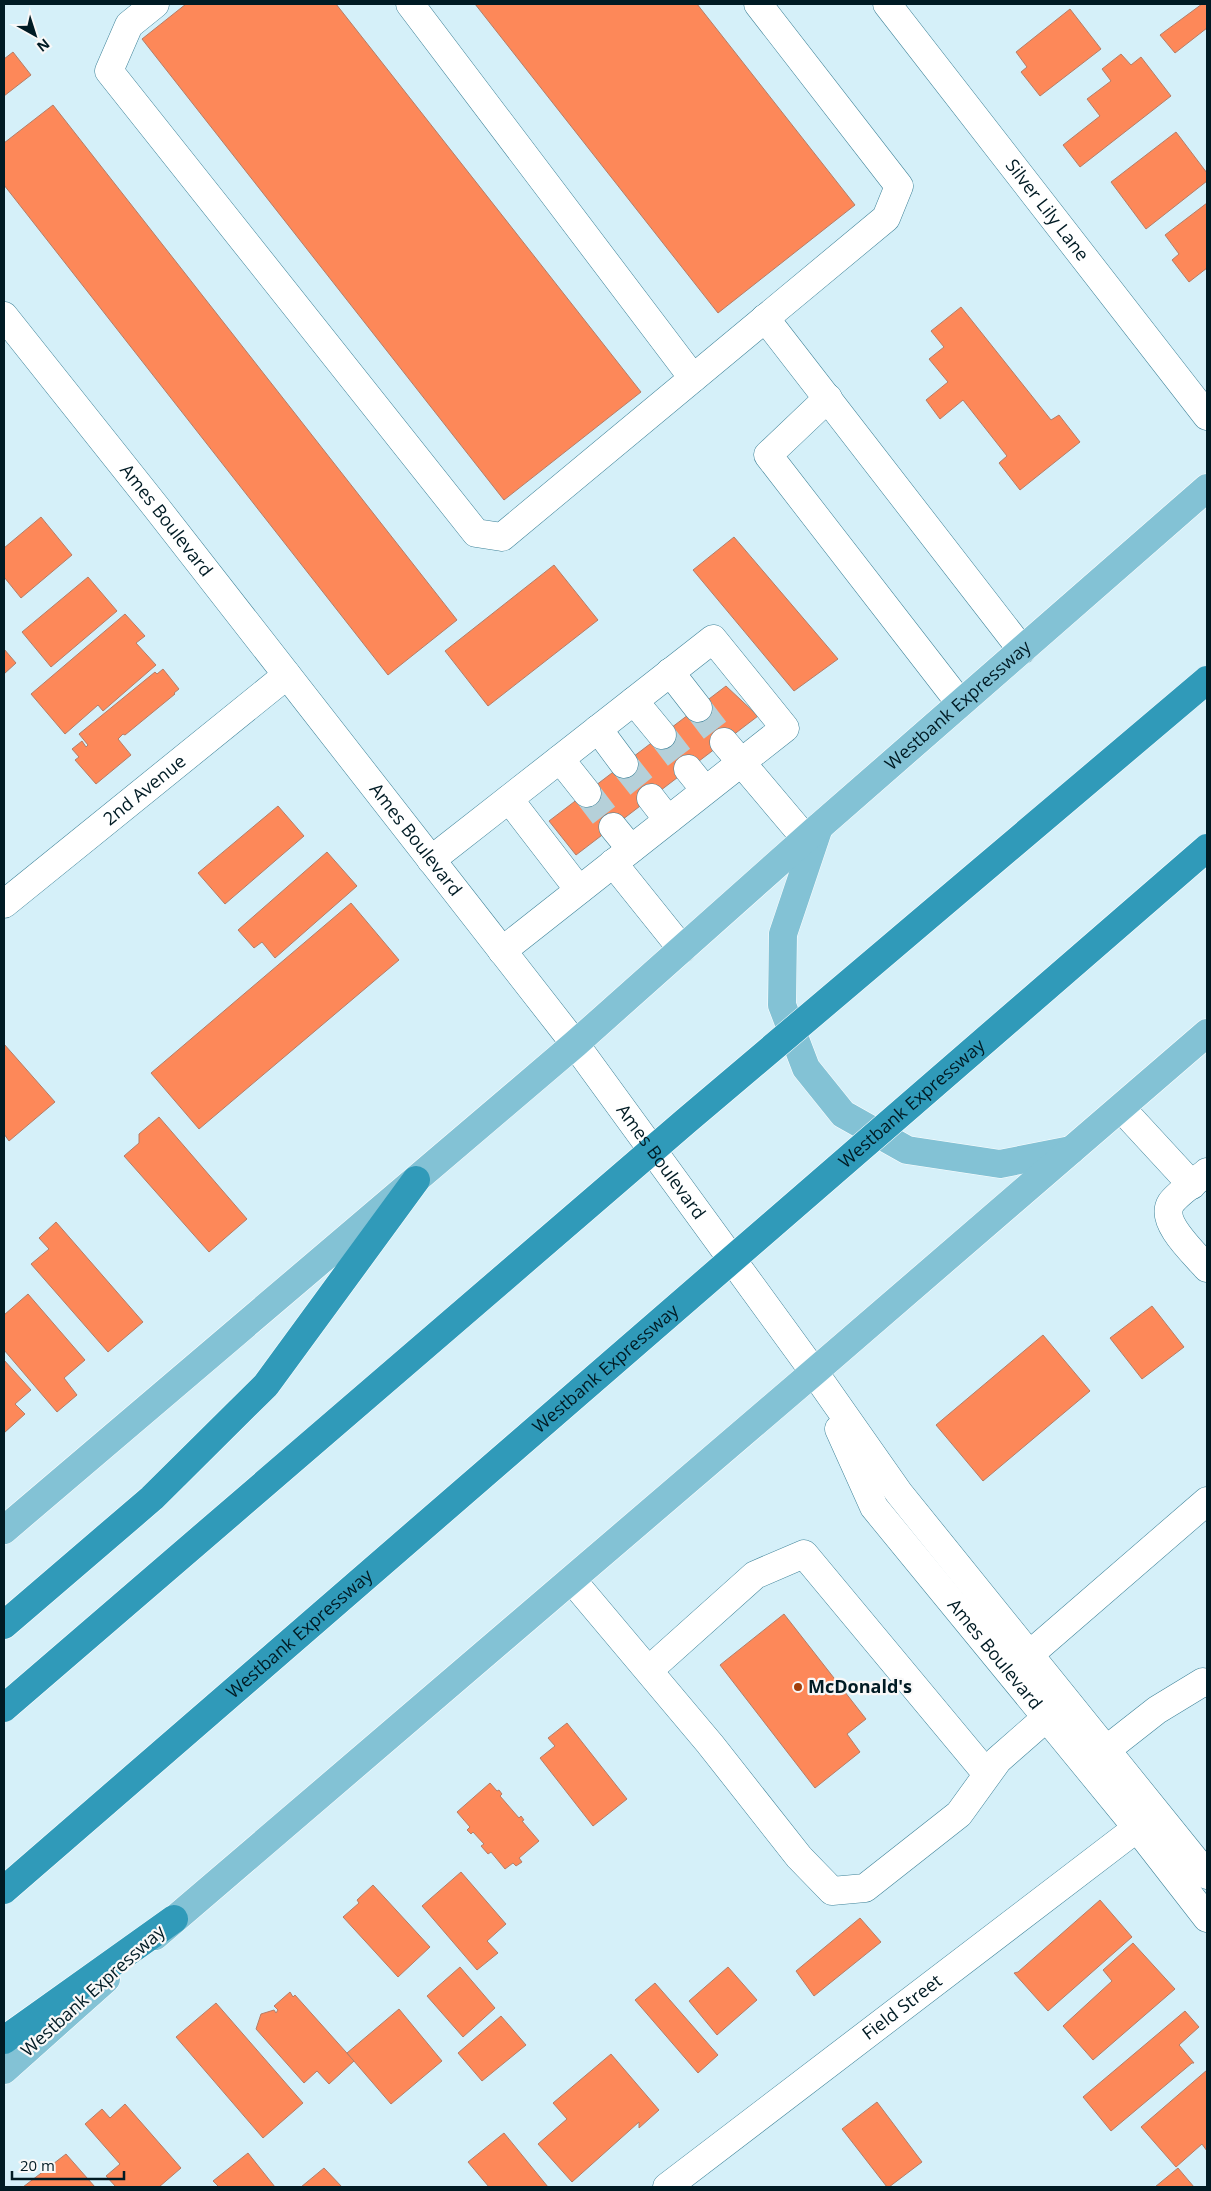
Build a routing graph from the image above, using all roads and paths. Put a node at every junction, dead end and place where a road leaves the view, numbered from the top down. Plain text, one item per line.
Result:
1 (155, 4) edge
2 (410, 4) edge
3 (758, 4) edge
4 (887, 4) edge
5 (765, 318) junction
6 (7, 327) edge
7 (693, 378) junction
8 (828, 398) junction
9 (1207, 416) edge
10 (1207, 488) edge
11 (1022, 650) junction
12 (670, 672) junction
13 (287, 675) junction
14 (1207, 680) edge
15 (634, 701) junction
16 (960, 703) junction
17 (698, 708) tunnel mouth
18 (598, 729) junction
19 (662, 735) tunnel mouth
20 (733, 752) junction
21 (560, 759) junction
22 (624, 764) tunnel mouth
23 (688, 770) tunnel mouth
24 (705, 790) junction
25 (587, 793) tunnel mouth
26 (651, 798) tunnel mouth
27 (508, 800) junction
28 (668, 820) junction
29 (614, 827) tunnel mouth
30 (813, 832) junction
31 (1207, 848) edge
32 (622, 856) junction
33 (431, 860) junction
34 (579, 890) junction
35 (4, 904) edge
36 (682, 949) junction
37 (502, 951) junction
38 (1207, 1033) edge
39 (575, 1044) junction
40 (1121, 1108) junction
41 (1073, 1150) junction
42 (1200, 1179) edge
43 (416, 1180) junction
44 (1207, 1268) edge
45 (814, 1372) junction
46 (1207, 1501) edge
47 (4, 1530) edge
48 (572, 1580) junction
49 (4, 1625) edge
50 (1030, 1655) junction
51 (649, 1670) junction
52 (1207, 1682) edge
53 (4, 1708) edge
54 (1047, 1717) junction
55 (1106, 1750) junction
56 (987, 1774) junction
57 (1137, 1828) junction
58 (1207, 1876) edge
59 (4, 1890) edge
60 (1207, 1918) edge
61 (174, 1919) junction
62 (4, 2040) edge
63 (4, 2070) edge
64 (667, 2187) edge

1 - 7 street
2 - 7 street
3 - 5 street
4 - 9 street, Silver Lily Lane
5 - 7 street
5 - 8 street
6 - 13 street, Ames Boulevard
8 - 11 street
8 - 16 street
10 - 11 main road, Westbank Expressway
11 - 16 main road, Westbank Expressway
12 - 15 street
12 - 17 street
12 - 20 street
13 - 33 street, Ames Boulevard
13 - 35 street, 2nd Avenue
14 - 53 highway, bridge
15 - 18 street
15 - 19 street
16 - 30 main road, Westbank Expressway
18 - 21 street
18 - 22 street
20 - 24 street
20 - 30 street
21 - 25 street
21 - 27 street
23 - 24 street
24 - 28 street
26 - 28 street
27 - 33 street
27 - 34 street
28 - 32 street
29 - 32 street
30 - 36 main road, Westbank Expressway
30 - 41 main road
31 - 59 highway, Westbank Expressway, bridge
32 - 34 street
32 - 36 street
33 - 37 street, Ames Boulevard
34 - 37 street
36 - 39 main road, Westbank Expressway
37 - 39 street, Ames Boulevard
38 - 40 main road, Westbank Expressway
39 - 43 main road, Westbank Expressway
39 - 45 street, Ames Boulevard
40 - 41 main road, Westbank Expressway
40 - 42 street
41 - 45 main road, Westbank Expressway
42 - 44 street
43 - 47 main road, Westbank Expressway
43 - 49 highway
45 - 48 main road, Westbank Expressway
45 - 50 street, Ames Boulevard
45 - 54 street, Ames Boulevard
46 - 50 street
48 - 51 street
48 - 61 main road, Westbank Expressway
50 - 55 street, Ames Boulevard
51 - 56 street
51 - 56 street
52 - 55 street
54 - 56 street
54 - 57 street, Ames Boulevard
55 - 58 street, Ames Boulevard
57 - 60 street, Ames Boulevard
57 - 64 street, Field Street
61 - 62 highway
61 - 63 main road, Westbank Expressway

